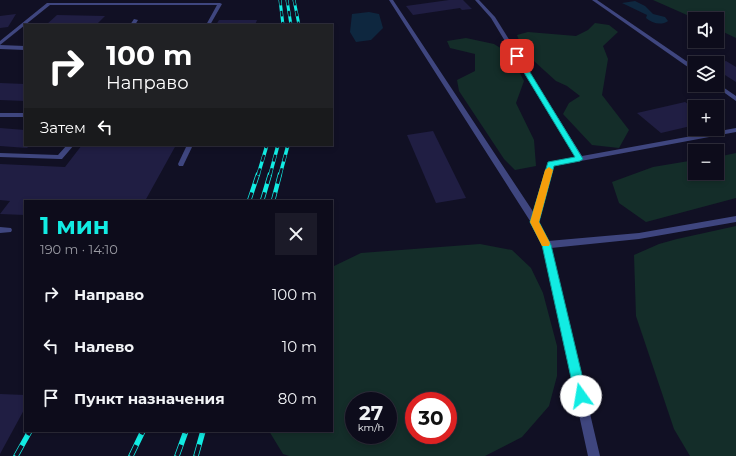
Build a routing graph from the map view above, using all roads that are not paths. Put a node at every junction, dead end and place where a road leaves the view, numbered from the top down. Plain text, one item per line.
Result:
1 (391, 0) edge
2 (477, 0) edge
3 (594, 0) edge
4 (48, 2) edge
5 (220, 2) edge
6 (136, 20) dead end
7 (26, 24) edge
8 (133, 24) edge
9 (209, 24) edge
10 (24, 25) edge
11 (0, 46) edge
12 (24, 48) edge
13 (688, 65) edge
14 (724, 90) edge
15 (736, 98) edge
16 (0, 115) edge
17 (24, 115) edge
18 (736, 130) edge
19 (70, 146) edge
20 (190, 146) edge
21 (0, 155) edge
22 (580, 159) junction
23 (181, 164) dead end
24 (736, 219) edge
25 (535, 222) junction
26 (546, 245) junction
27 (594, 456) edge

1 - 25 street
2 - 22 street
3 - 13 street
4 - 5 street
4 - 7 street
5 - 9 street
6 - 8 street
10 - 11 street
11 - 12 street
14 - 15 street
16 - 17 street
18 - 22 street
19 - 21 street
20 - 23 street
22 - 25 street
24 - 26 street
25 - 26 street
26 - 27 street

